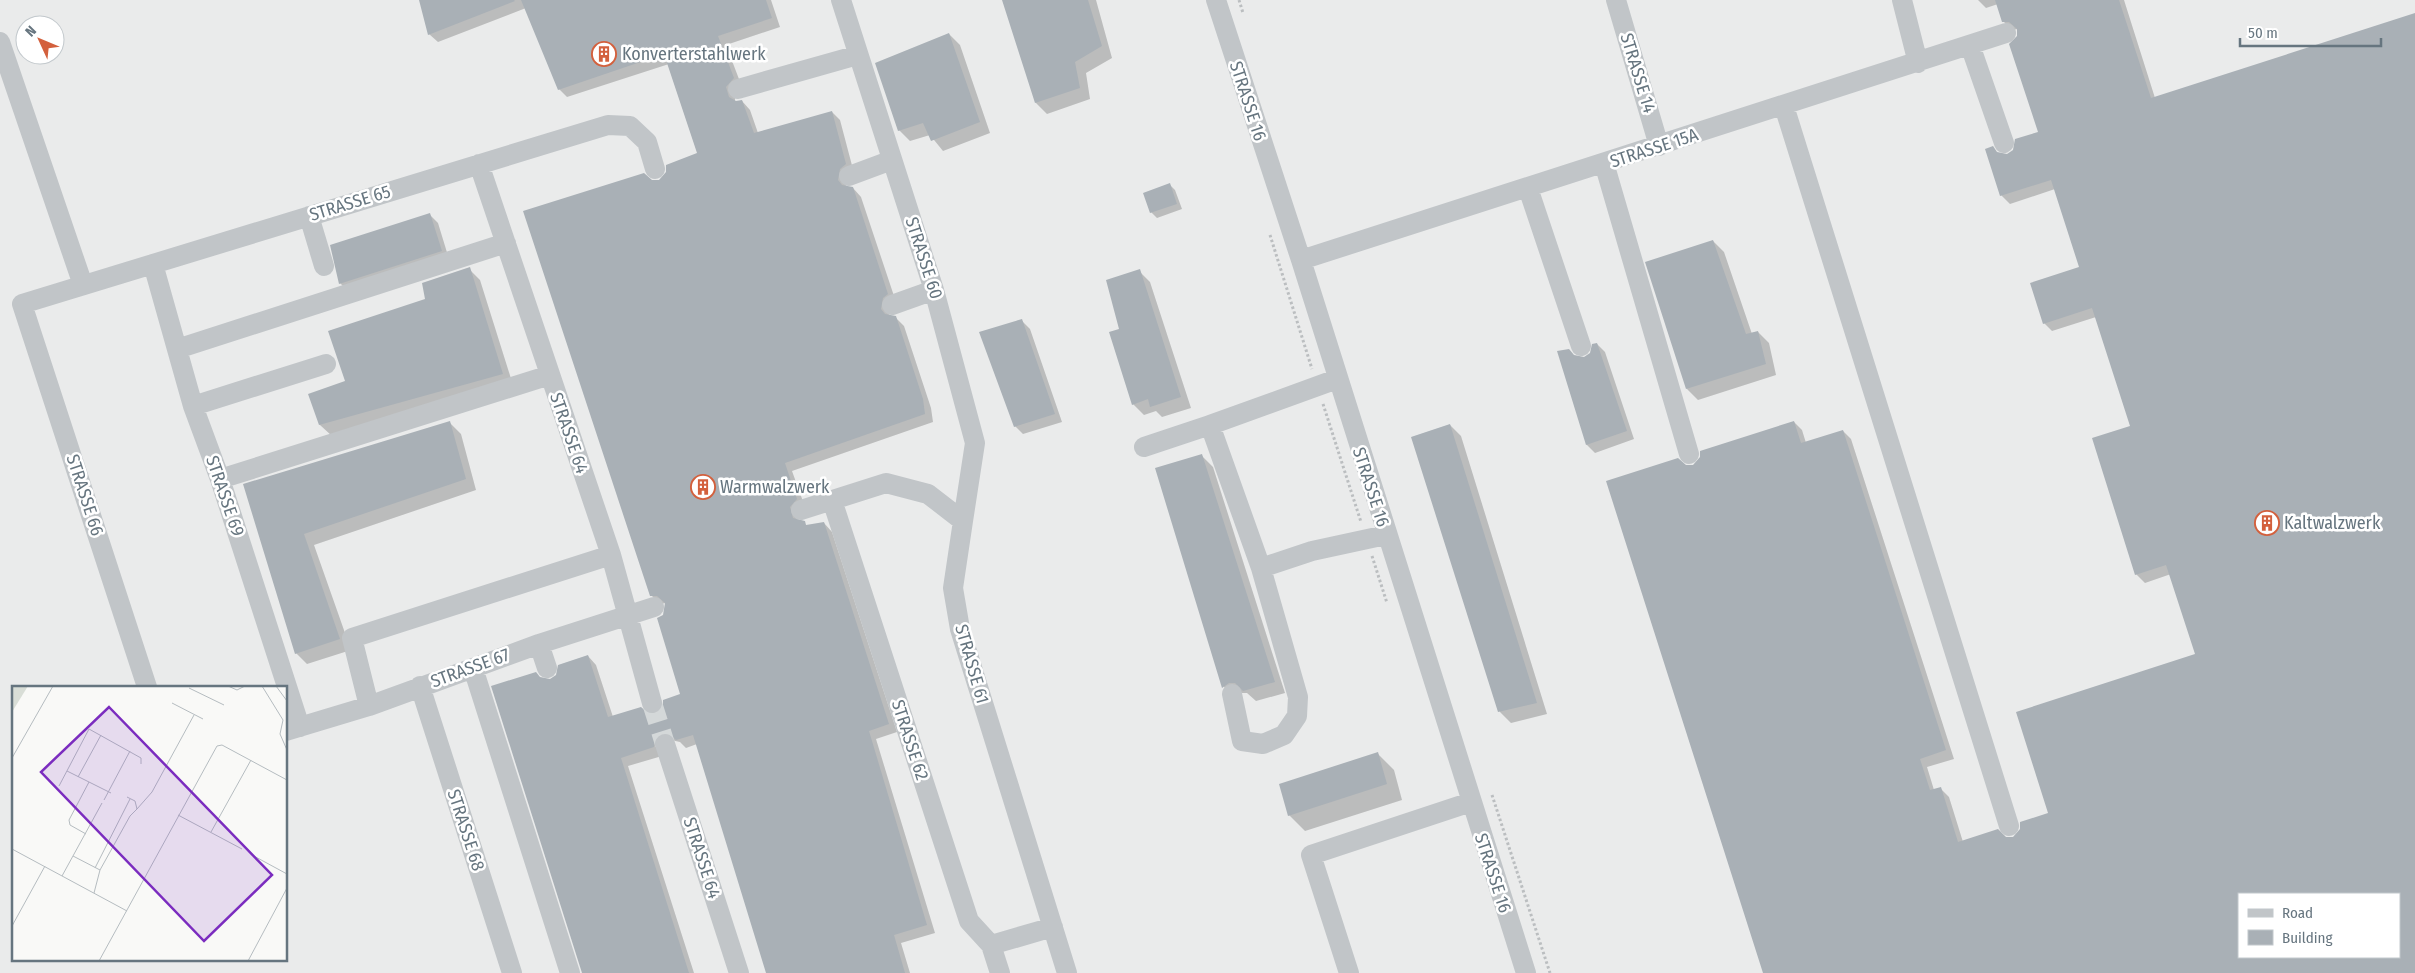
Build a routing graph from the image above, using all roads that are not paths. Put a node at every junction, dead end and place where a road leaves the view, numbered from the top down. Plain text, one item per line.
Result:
1 (841, 0) edge
2 (1216, 0) edge
3 (1616, 0) edge
4 (1902, 0) edge
5 (2006, 33) dead end
6 (0, 42) edge
7 (1970, 45) junction
8 (858, 55) junction
9 (1918, 62) junction
10 (738, 89) dead end
11 (1784, 106) junction
12 (2004, 143) dead end
13 (1659, 146) junction
14 (892, 160) junction
15 (1604, 163) junction
16 (479, 164) junction
17 (655, 169) dead end
18 (850, 176) dead end
19 (1528, 188) junction
20 (309, 216) junction
21 (506, 243) junction
22 (1301, 260) junction
23 (153, 264) junction
24 (324, 266) dead end
25 (83, 285) junction
26 (934, 290) junction
27 (22, 304) joint
28 (892, 305) dead end
29 (1581, 346) dead end
30 (177, 349) junction
31 (326, 364) dead end
32 (550, 374) junction
33 (1337, 379) junction
34 (193, 406) junction
35 (1210, 425) junction
36 (1144, 447) dead end
37 (1689, 454) dead end
38 (220, 478) junction
39 (832, 500) junction
40 (801, 510) dead end
41 (963, 521) junction
42 (1386, 535) junction
43 (611, 555) junction
44 (1262, 568) junction
45 (654, 607) dead end
46 (628, 615) junction
47 (539, 644) junction
48 (473, 668) junction
49 (547, 668) dead end
50 (147, 686) edge
51 (280, 686) edge
52 (420, 686) junction
53 (1232, 694) dead end
54 (652, 703) tunnel mouth
55 (369, 706) junction
56 (288, 712) edge
57 (293, 729) edge
58 (665, 744) tunnel mouth
59 (1471, 802) junction
60 (2009, 826) dead end
61 (1053, 927) junction
62 (991, 945) junction
63 (512, 973) edge
64 (570, 973) edge
65 (739, 973) edge
66 (1000, 973) edge
67 (1067, 973) edge
68 (1349, 973) edge
69 (1526, 973) edge

1 - 8 street, STRASSE 60
2 - 22 street, STRASSE 16
3 - 13 street, STRASSE 14
4 - 9 street
5 - 7 street, STRASSE 15A
6 - 25 street
7 - 9 street, STRASSE 15A
7 - 12 street
8 - 10 street
8 - 14 street, STRASSE 60
9 - 11 street, STRASSE 15A
11 - 13 street, STRASSE 15A
11 - 60 street
13 - 15 street, STRASSE 15A
14 - 18 street
14 - 26 street, STRASSE 60
15 - 19 street, STRASSE 15A
15 - 37 street
16 - 17 street, STRASSE 65
16 - 20 street, STRASSE 65
16 - 21 street, STRASSE 64
19 - 22 street, STRASSE 15A
19 - 29 street
20 - 23 street, STRASSE 65
20 - 24 street
21 - 30 street
21 - 32 street, STRASSE 64
22 - 33 street, STRASSE 16
23 - 25 street, STRASSE 65
23 - 30 street, STRASSE 69
25 - 27 street, STRASSE 65
26 - 28 street
26 - 41 street, STRASSE 60
27 - 50 street, STRASSE 66
30 - 34 street, STRASSE 69
31 - 34 street
32 - 38 street
32 - 43 street, STRASSE 64
33 - 35 street
33 - 42 street, STRASSE 16
34 - 38 street, STRASSE 69
35 - 36 street
35 - 44 street
38 - 51 street, STRASSE 69
39 - 40 street
39 - 41 street
39 - 62 street, STRASSE 62
41 - 61 street, STRASSE 61
42 - 44 street
42 - 59 street, STRASSE 16
43 - 46 street, STRASSE 64
43 - 55 street
44 - 53 street
45 - 46 street, STRASSE 67
46 - 47 street, STRASSE 67
46 - 54 street, STRASSE 64
47 - 48 street, STRASSE 67
47 - 49 street
48 - 52 street, STRASSE 67
48 - 64 street
52 - 55 street, STRASSE 67
52 - 63 street, STRASSE 68
55 - 57 street, STRASSE 67
56 - 57 street, STRASSE 69
58 - 65 street, STRASSE 64
59 - 68 street
59 - 69 street, STRASSE 16
61 - 62 street
61 - 67 street, STRASSE 61
62 - 66 street, STRASSE 62

